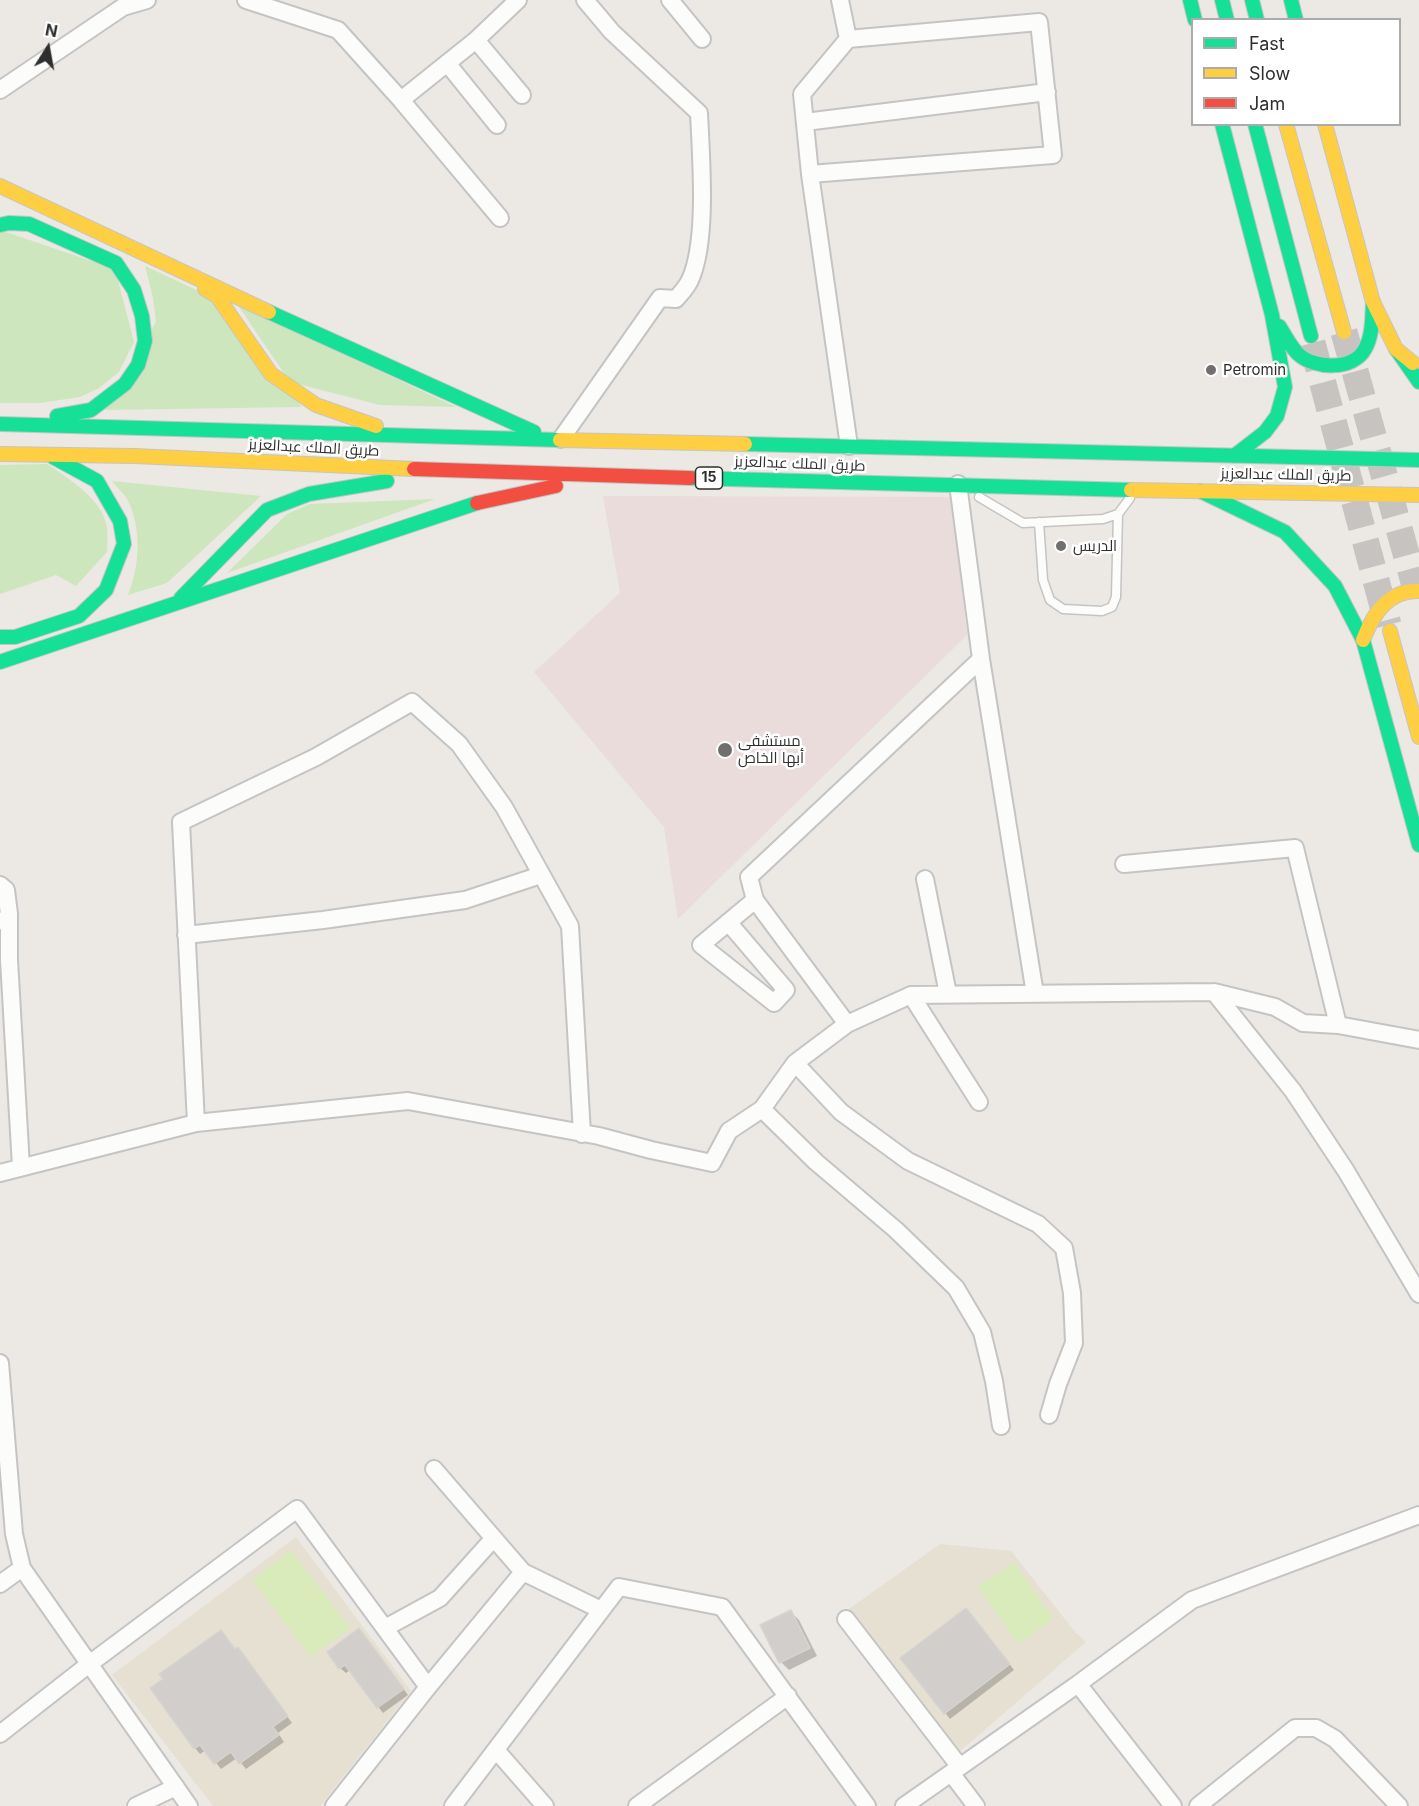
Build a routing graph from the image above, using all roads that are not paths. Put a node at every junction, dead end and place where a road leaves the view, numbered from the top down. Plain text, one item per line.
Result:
1 (147, 0) edge
2 (246, 0) edge
3 (518, 0) edge
4 (585, 0) edge
5 (670, 0) edge
6 (840, 0) edge
7 (1190, 0) edge
8 (1222, 0) edge
9 (1252, 0) edge
10 (1291, 0) edge
11 (1194, 18) edge
12 (1226, 18) edge
13 (1256, 18) edge
14 (1296, 18) edge
15 (702, 39) dead end
16 (848, 39) junction
17 (476, 40) junction
18 (447, 63) junction
19 (0, 90) edge
20 (1047, 92) junction
21 (522, 95) dead end
22 (402, 100) junction
23 (805, 122) junction
24 (497, 125) dead end
25 (1223, 126) edge
26 (1256, 126) edge
27 (1287, 126) edge
28 (1326, 126) edge
29 (810, 174) junction
30 (0, 186) edge
31 (501, 219) dead end
32 (0, 225) edge
33 (170, 267) junction
34 (1373, 302) junction
35 (1272, 315) junction
36 (1344, 332) tunnel mouth
37 (1311, 336) tunnel mouth
38 (1396, 350) junction
39 (1419, 367) edge
40 (1419, 382) edge
41 (2, 424) edge
42 (408, 436) junction
43 (556, 439) junction
44 (849, 446) junction
45 (0, 454) edge
46 (50, 455) junction
47 (1234, 456) junction
48 (1419, 460) edge
49 (454, 471) junction
50 (608, 475) junction
51 (958, 484) junction
52 (1135, 490) junction
53 (1196, 490) junction
54 (1418, 495) edge
55 (1118, 514) junction
56 (1039, 522) junction
57 (1419, 591) edge
58 (176, 603) junction
59 (1390, 632) tunnel mouth
60 (0, 637) edge
61 (1363, 640) junction
62 (981, 659) junction
63 (0, 662) edge
64 (1419, 737) edge
65 (1419, 845) edge
66 (1124, 864) dead end
67 (541, 875) junction
68 (926, 879) dead end
69 (0, 885) edge
70 (755, 900) junction
71 (4, 921) edge
72 (728, 922) junction
73 (186, 935) junction
74 (1214, 992) junction
75 (948, 994) junction
76 (1035, 994) junction
77 (911, 995) junction
78 (847, 1024) junction
79 (1338, 1025) junction
80 (1419, 1040) edge
81 (795, 1063) junction
82 (979, 1102) dead end
83 (762, 1109) junction
84 (196, 1123) junction
85 (582, 1134) junction
86 (21, 1167) junction
87 (0, 1173) edge
88 (1419, 1294) edge
89 (0, 1363) edge
90 (1049, 1416) dead end
91 (1001, 1426) dead end
92 (4, 1467) edge
93 (434, 1469) dead end
94 (1419, 1515) edge
95 (493, 1539) junction
96 (22, 1568) junction
97 (522, 1572) junction
98 (0, 1584) edge
99 (601, 1610) junction
100 (846, 1619) dead end
101 (385, 1628) junction
102 (88, 1665) junction
103 (1078, 1684) junction
104 (428, 1687) junction
105 (788, 1696) junction
106 (0, 1734) edge
107 (496, 1750) junction
108 (956, 1770) junction
109 (176, 1787) junction
110 (136, 1806) edge
111 (189, 1806) edge
112 (334, 1806) edge
113 (453, 1806) edge
114 (545, 1806) edge
115 (637, 1806) edge
116 (867, 1806) edge
117 (904, 1806) edge
118 (976, 1806) edge
119 (1173, 1806) edge
120 (1198, 1806) edge
121 (1399, 1806) edge

1 - 19 street
2 - 22 street
3 - 17 street
4 - 43 street
5 - 15 street
6 - 16 street
7 - 11 main road
8 - 12 main road
9 - 13 main road
10 - 14 main road
16 - 20 street
16 - 23 street
17 - 18 street
17 - 21 street
18 - 22 street
18 - 24 street
20 - 23 street
20 - 29 street
22 - 31 street
23 - 29 street
25 - 35 main road
26 - 37 main road
27 - 36 main road
28 - 34 main road
29 - 44 street
30 - 33 main road
32 - 41 main road
33 - 42 main road
33 - 43 main road
34 - 35 main road
34 - 38 main road
35 - 47 main road
38 - 39 main road
38 - 40 main road
41 - 42 main road, طريق الملك عبدالعزيز
42 - 43 main road, طريق الملك عبدالعزيز
43 - 44 main road, طريق الملك عبدالعزيز
44 - 47 main road, طريق الملك عبدالعزيز
45 - 46 main road, طريق الملك عبدالعزيز / 15
46 - 49 main road, طريق الملك عبدالعزيز / 15
46 - 60 main road
47 - 48 main road, طريق الملك عبدالعزيز
49 - 50 main road, طريق الملك عبدالعزيز / 15
49 - 58 main road
50 - 51 main road, طريق الملك عبدالعزيز / 15
50 - 58 main road
51 - 52 main road, طريق الملك عبدالعزيز / 15
51 - 56 lane
51 - 62 street
52 - 53 main road, طريق الملك عبدالعزيز / 15
52 - 55 lane
53 - 54 main road, طريق الملك عبدالعزيز / 15
53 - 61 main road
55 - 56 lane
55 - 56 lane
57 - 61 main road
58 - 63 main road
59 - 64 main road
61 - 65 main road
62 - 70 street
62 - 76 street
66 - 79 street
67 - 73 street
67 - 73 street
67 - 85 street
68 - 75 street
69 - 71 street
70 - 72 street
70 - 78 street
71 - 86 street
72 - 72 street
73 - 84 street
74 - 76 street
74 - 79 street
74 - 88 street
75 - 76 street
75 - 77 street
77 - 78 street
77 - 82 street
78 - 81 street
79 - 80 street
81 - 83 street
81 - 90 street
83 - 85 street
83 - 91 street
84 - 85 street
84 - 86 street
86 - 87 street
89 - 92 street
92 - 96 street
93 - 95 street
94 - 103 street
95 - 97 street
95 - 101 street
96 - 98 street
96 - 102 street
97 - 99 street
97 - 104 street
99 - 105 street
99 - 107 street
100 - 108 street
101 - 102 street
101 - 104 street
102 - 106 street
102 - 109 street
103 - 108 street
103 - 119 street
104 - 112 street
105 - 115 street
105 - 116 street
107 - 113 street
107 - 114 street
108 - 117 street
108 - 118 street
109 - 110 street
109 - 111 street
120 - 121 street

